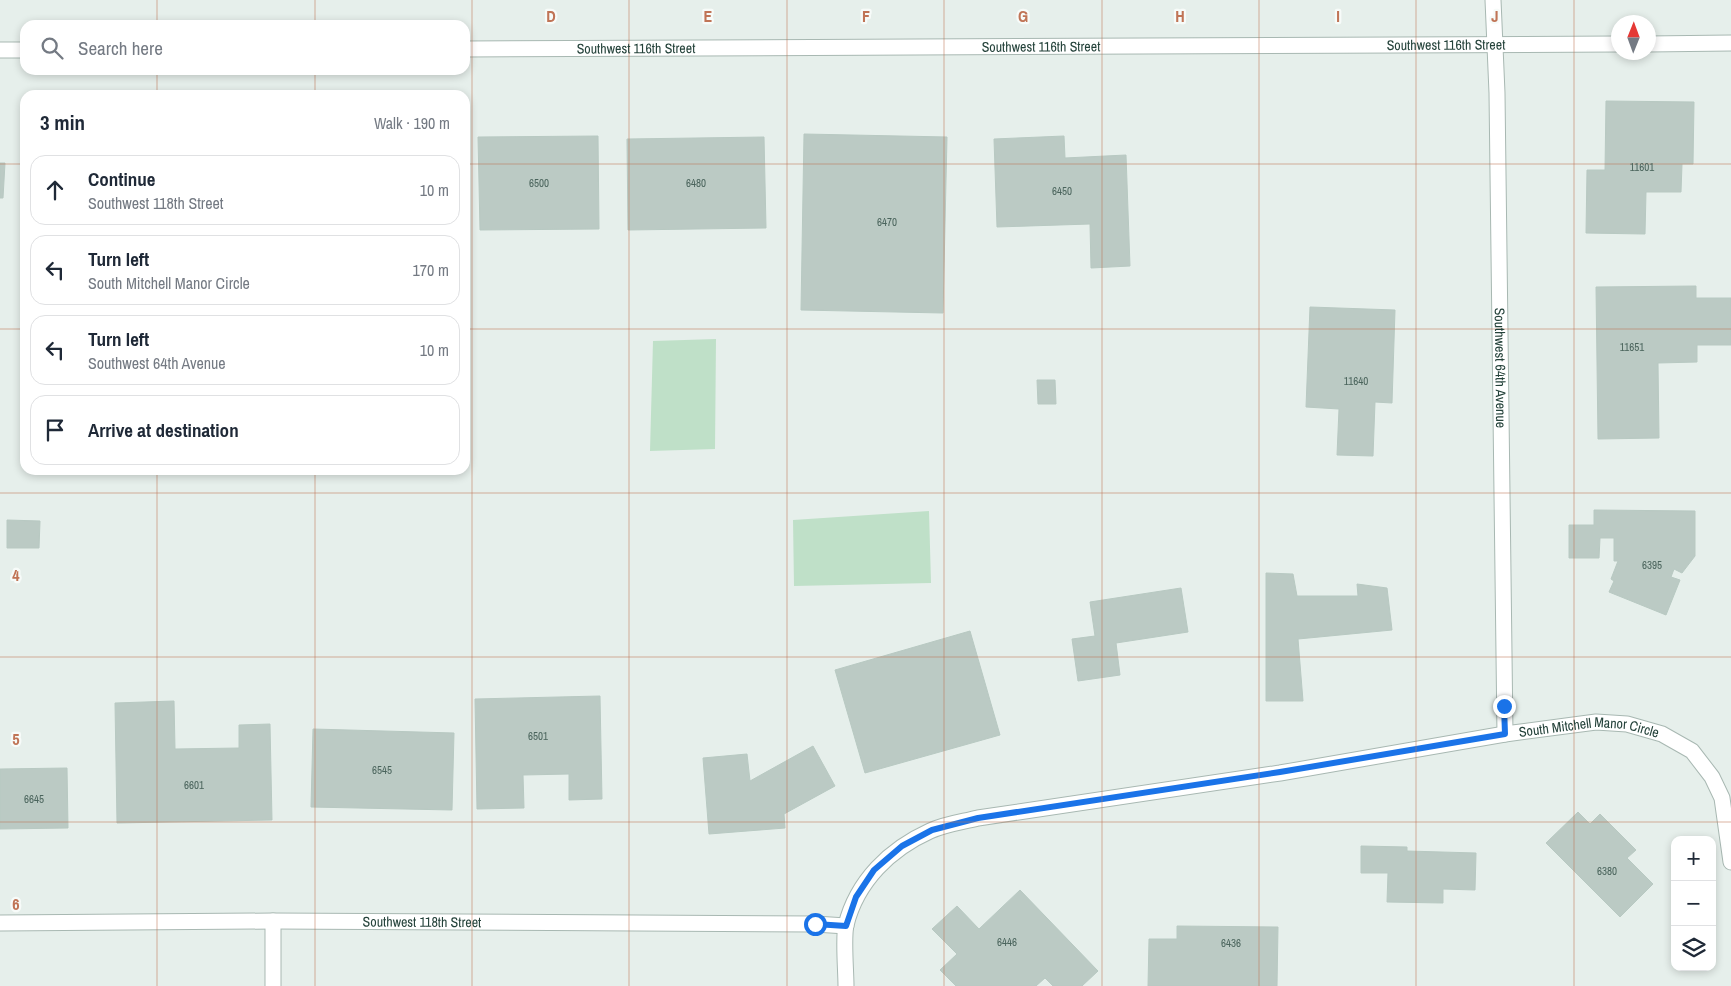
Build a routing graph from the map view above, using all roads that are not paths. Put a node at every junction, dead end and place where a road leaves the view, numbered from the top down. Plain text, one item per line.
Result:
1 (1493, 0) edge
2 (1731, 43) edge
3 (1611, 44) edge
4 (1656, 44) edge
5 (1495, 45) junction
6 (470, 49) edge
7 (0, 50) edge
8 (20, 50) edge
9 (1505, 734) junction
10 (1731, 862) edge
11 (273, 921) junction
12 (0, 923) edge
13 (846, 926) junction
14 (273, 986) edge
15 (846, 986) edge

1 - 5 street, Southwest 64th Avenue
2 - 4 street
3 - 5 street, Southwest 116th Street
5 - 6 street, Southwest 116th Street
5 - 9 street, Southwest 64th Avenue
7 - 8 street
9 - 10 street, South Mitchell Manor Circle
9 - 13 street, South Mitchell Manor Circle
11 - 12 street, Southwest 118th Street
11 - 13 street, Southwest 118th Street
11 - 14 street
13 - 15 street, South Mitchell Manor Circle

